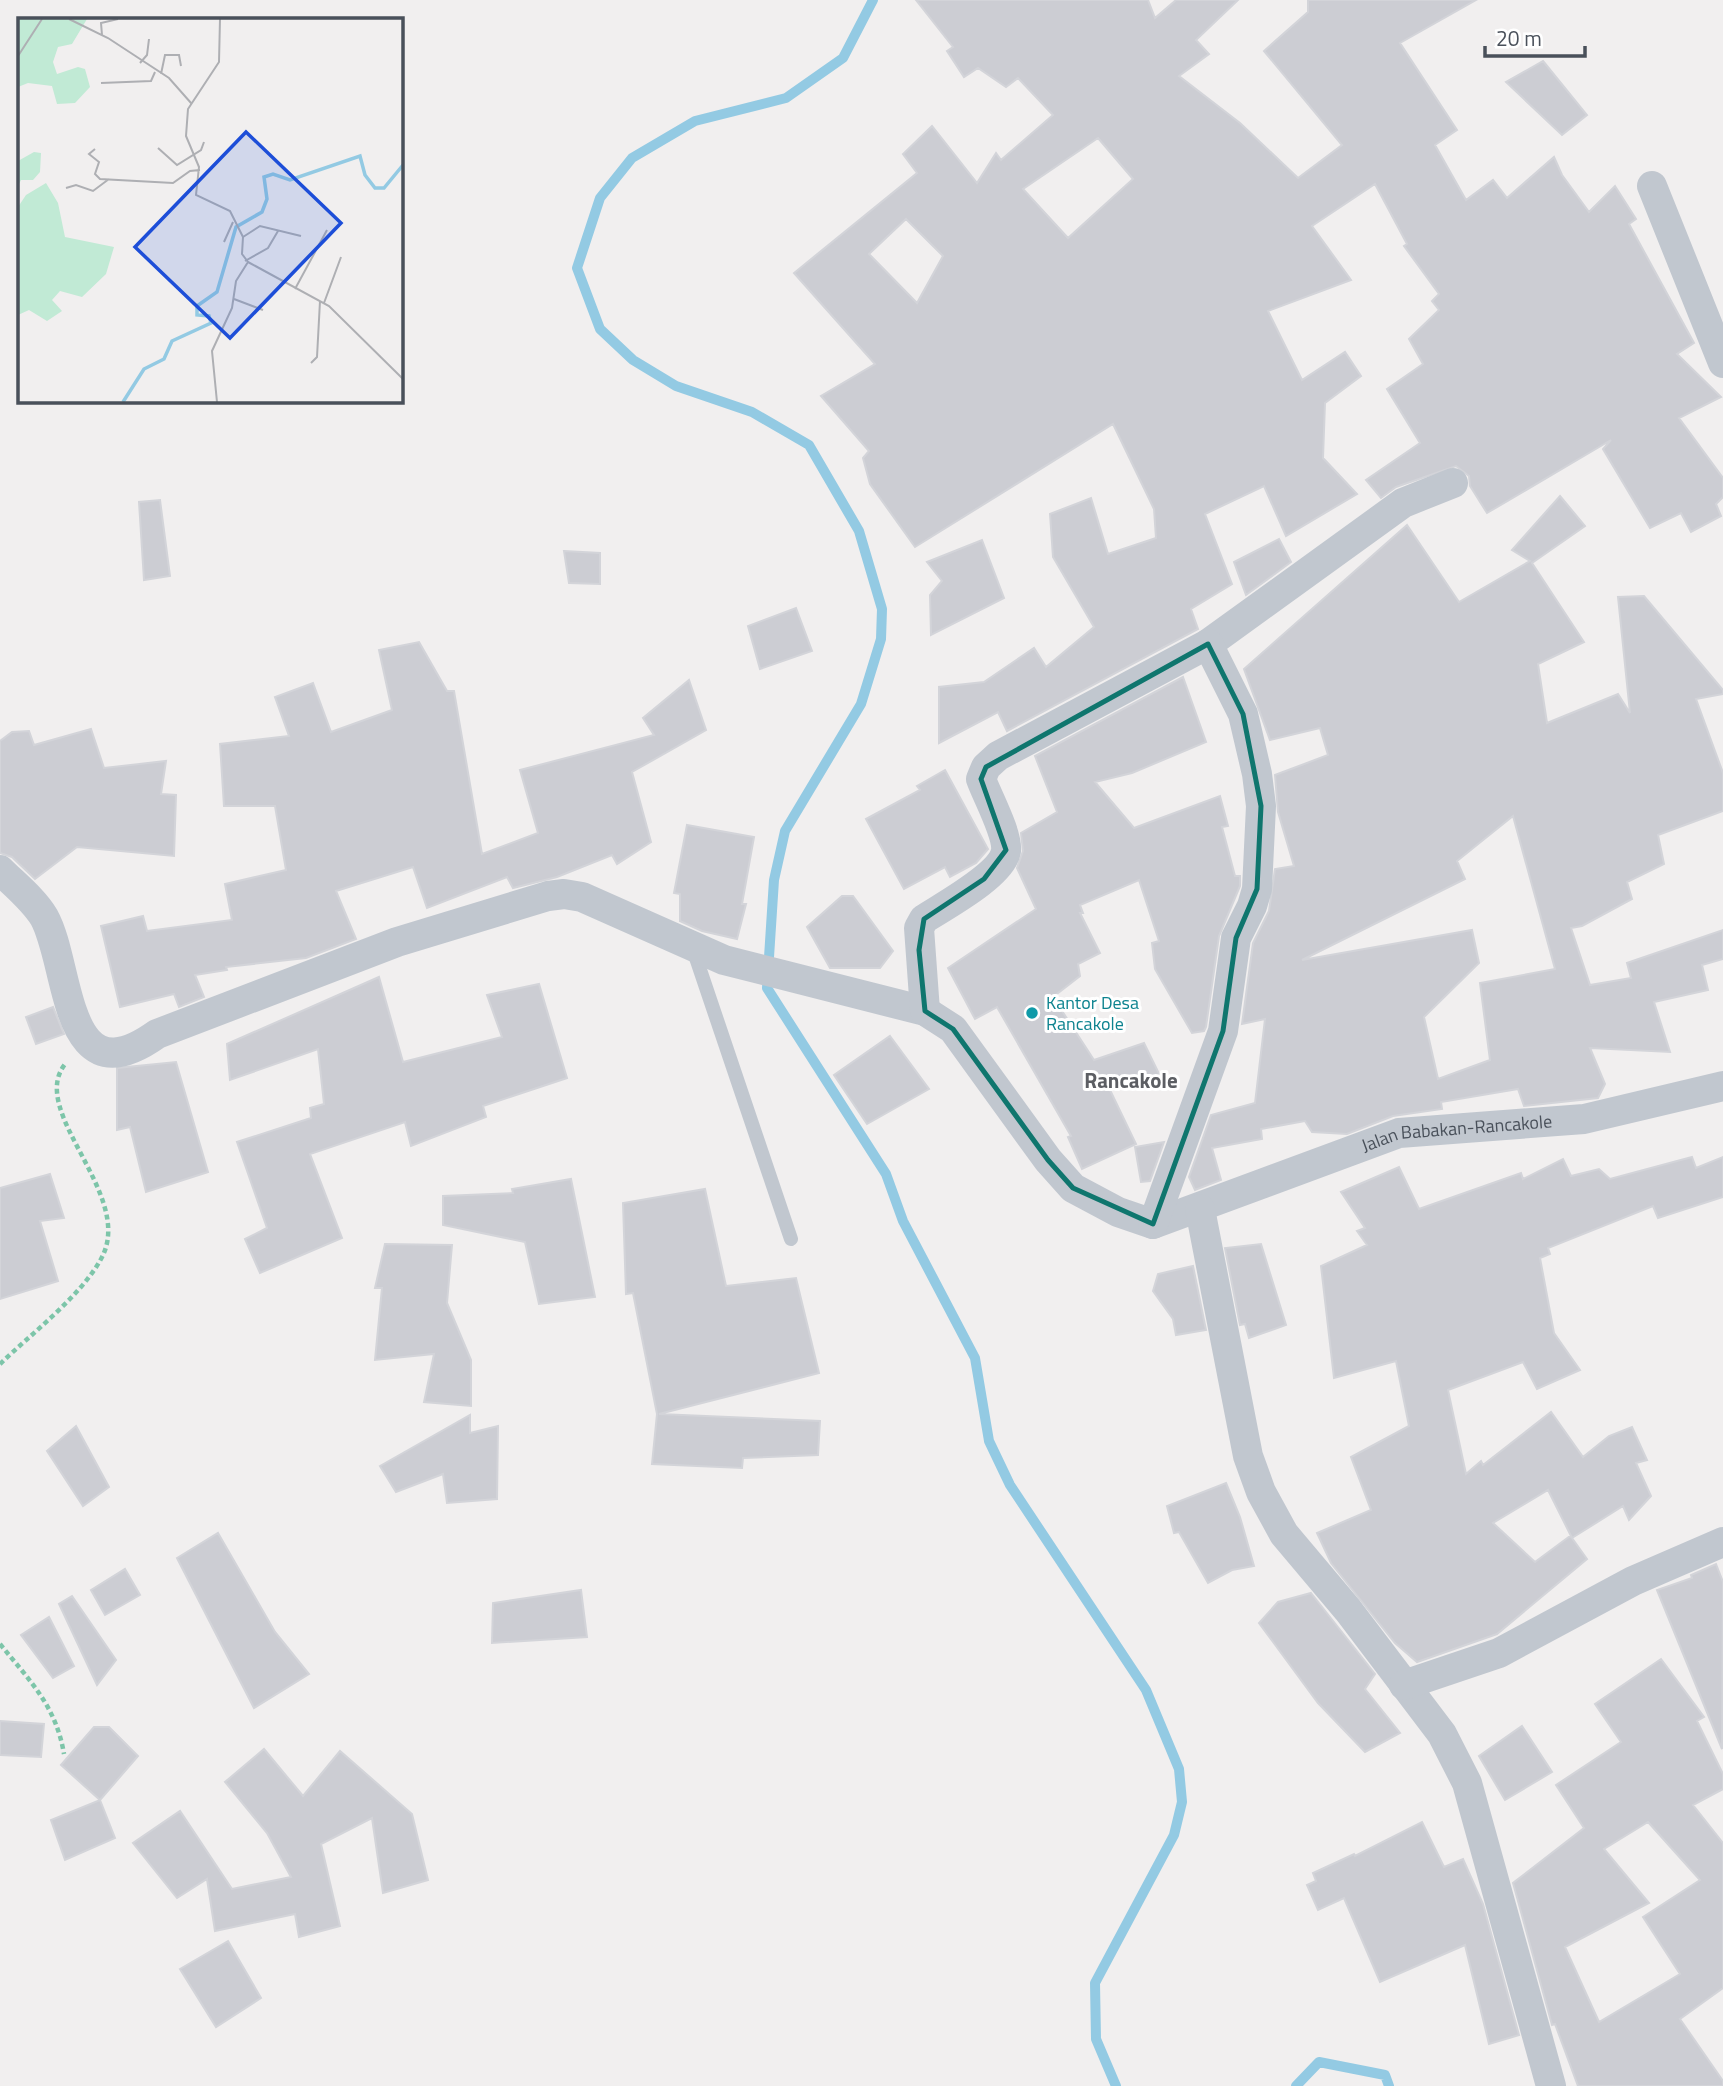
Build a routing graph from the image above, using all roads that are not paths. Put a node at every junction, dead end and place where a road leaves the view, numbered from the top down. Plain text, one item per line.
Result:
1 (1651, 186) dead end
2 (1723, 363) edge
3 (1453, 483) dead end
4 (1208, 644) junction
5 (0, 870) edge
6 (692, 947) junction
7 (925, 1011) junction
8 (1723, 1086) edge
9 (1200, 1209) junction
10 (1153, 1224) junction
11 (792, 1239) dead end
12 (1723, 1542) edge
13 (1404, 1685) junction
14 (1551, 2086) edge

1 - 2 street
3 - 4 street
4 - 7 street
4 - 10 street
5 - 6 street
6 - 7 street
6 - 11 lane
7 - 10 street
8 - 9 street, Jalan Babakan-Rancakole
9 - 10 street, Jalan Babakan-Rancakole
9 - 13 street
12 - 13 street
13 - 14 street

